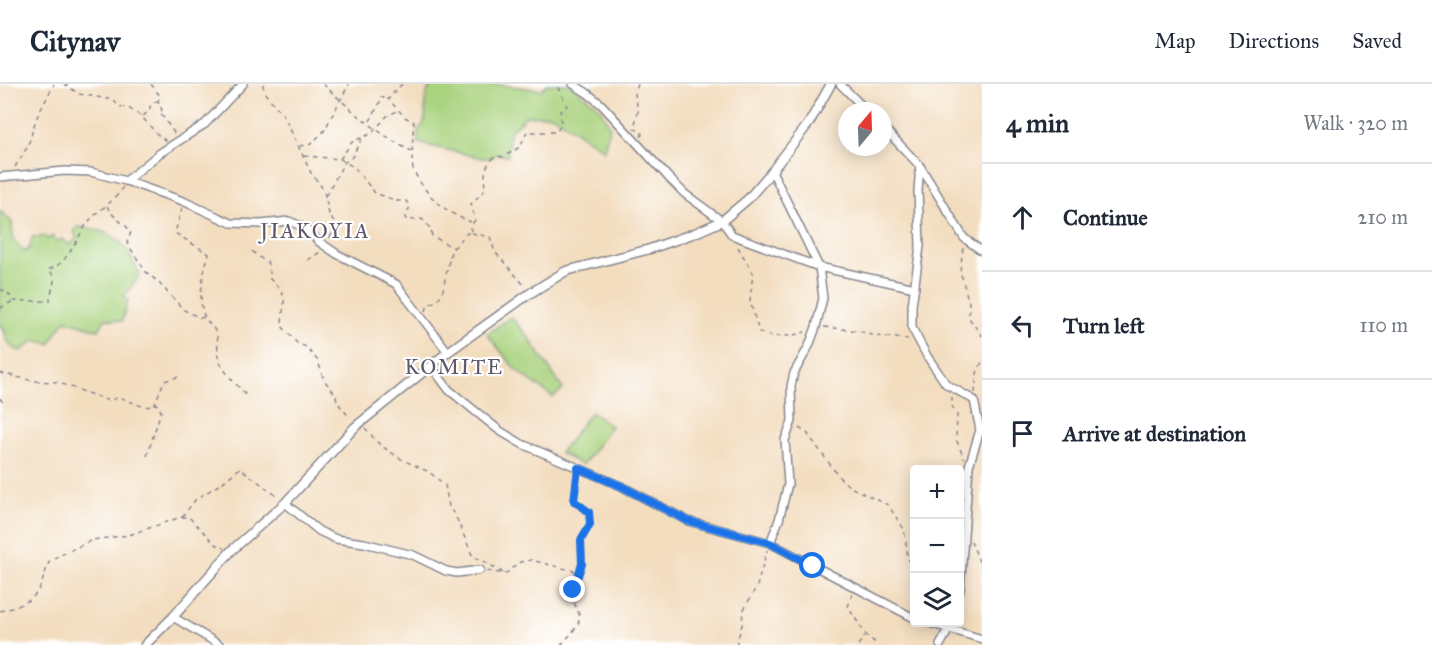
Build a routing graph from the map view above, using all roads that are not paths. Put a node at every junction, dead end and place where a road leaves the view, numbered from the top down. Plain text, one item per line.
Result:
1 (243, 84) edge
2 (573, 84) edge
3 (589, 84) edge
4 (831, 84) edge
5 (840, 84) edge
6 (588, 93) junction
7 (858, 102) edge
8 (892, 136) edge
9 (920, 166) junction
10 (772, 171) junction
11 (4, 177) edge
12 (126, 181) junction
13 (722, 221) junction
14 (982, 251) edge
15 (819, 267) junction
16 (915, 288) junction
17 (448, 352) junction
18 (431, 366) junction
19 (974, 400) junction
20 (982, 403) edge
21 (285, 503) junction
22 (770, 543) junction
23 (480, 570) road end
24 (961, 573) edge
25 (910, 615) edge
26 (173, 617) junction
27 (950, 627) edge
28 (953, 627) edge
29 (982, 639) edge
30 (145, 645) edge
31 (220, 645) edge
32 (940, 645) edge

1 - 12 street
2 - 6 street
3 - 6 street
4 - 10 street
5 - 7 street
6 - 13 street
8 - 9 street
9 - 14 street
9 - 16 street
10 - 13 street
10 - 15 street
11 - 12 street
12 - 17 street
13 - 15 street
13 - 17 street
15 - 16 street
15 - 22 street
16 - 19 street
17 - 18 street
18 - 21 street
18 - 22 street
19 - 20 street
19 - 24 street
21 - 23 street
21 - 26 street
22 - 25 street
26 - 30 street
26 - 31 street
27 - 32 street
28 - 29 street

